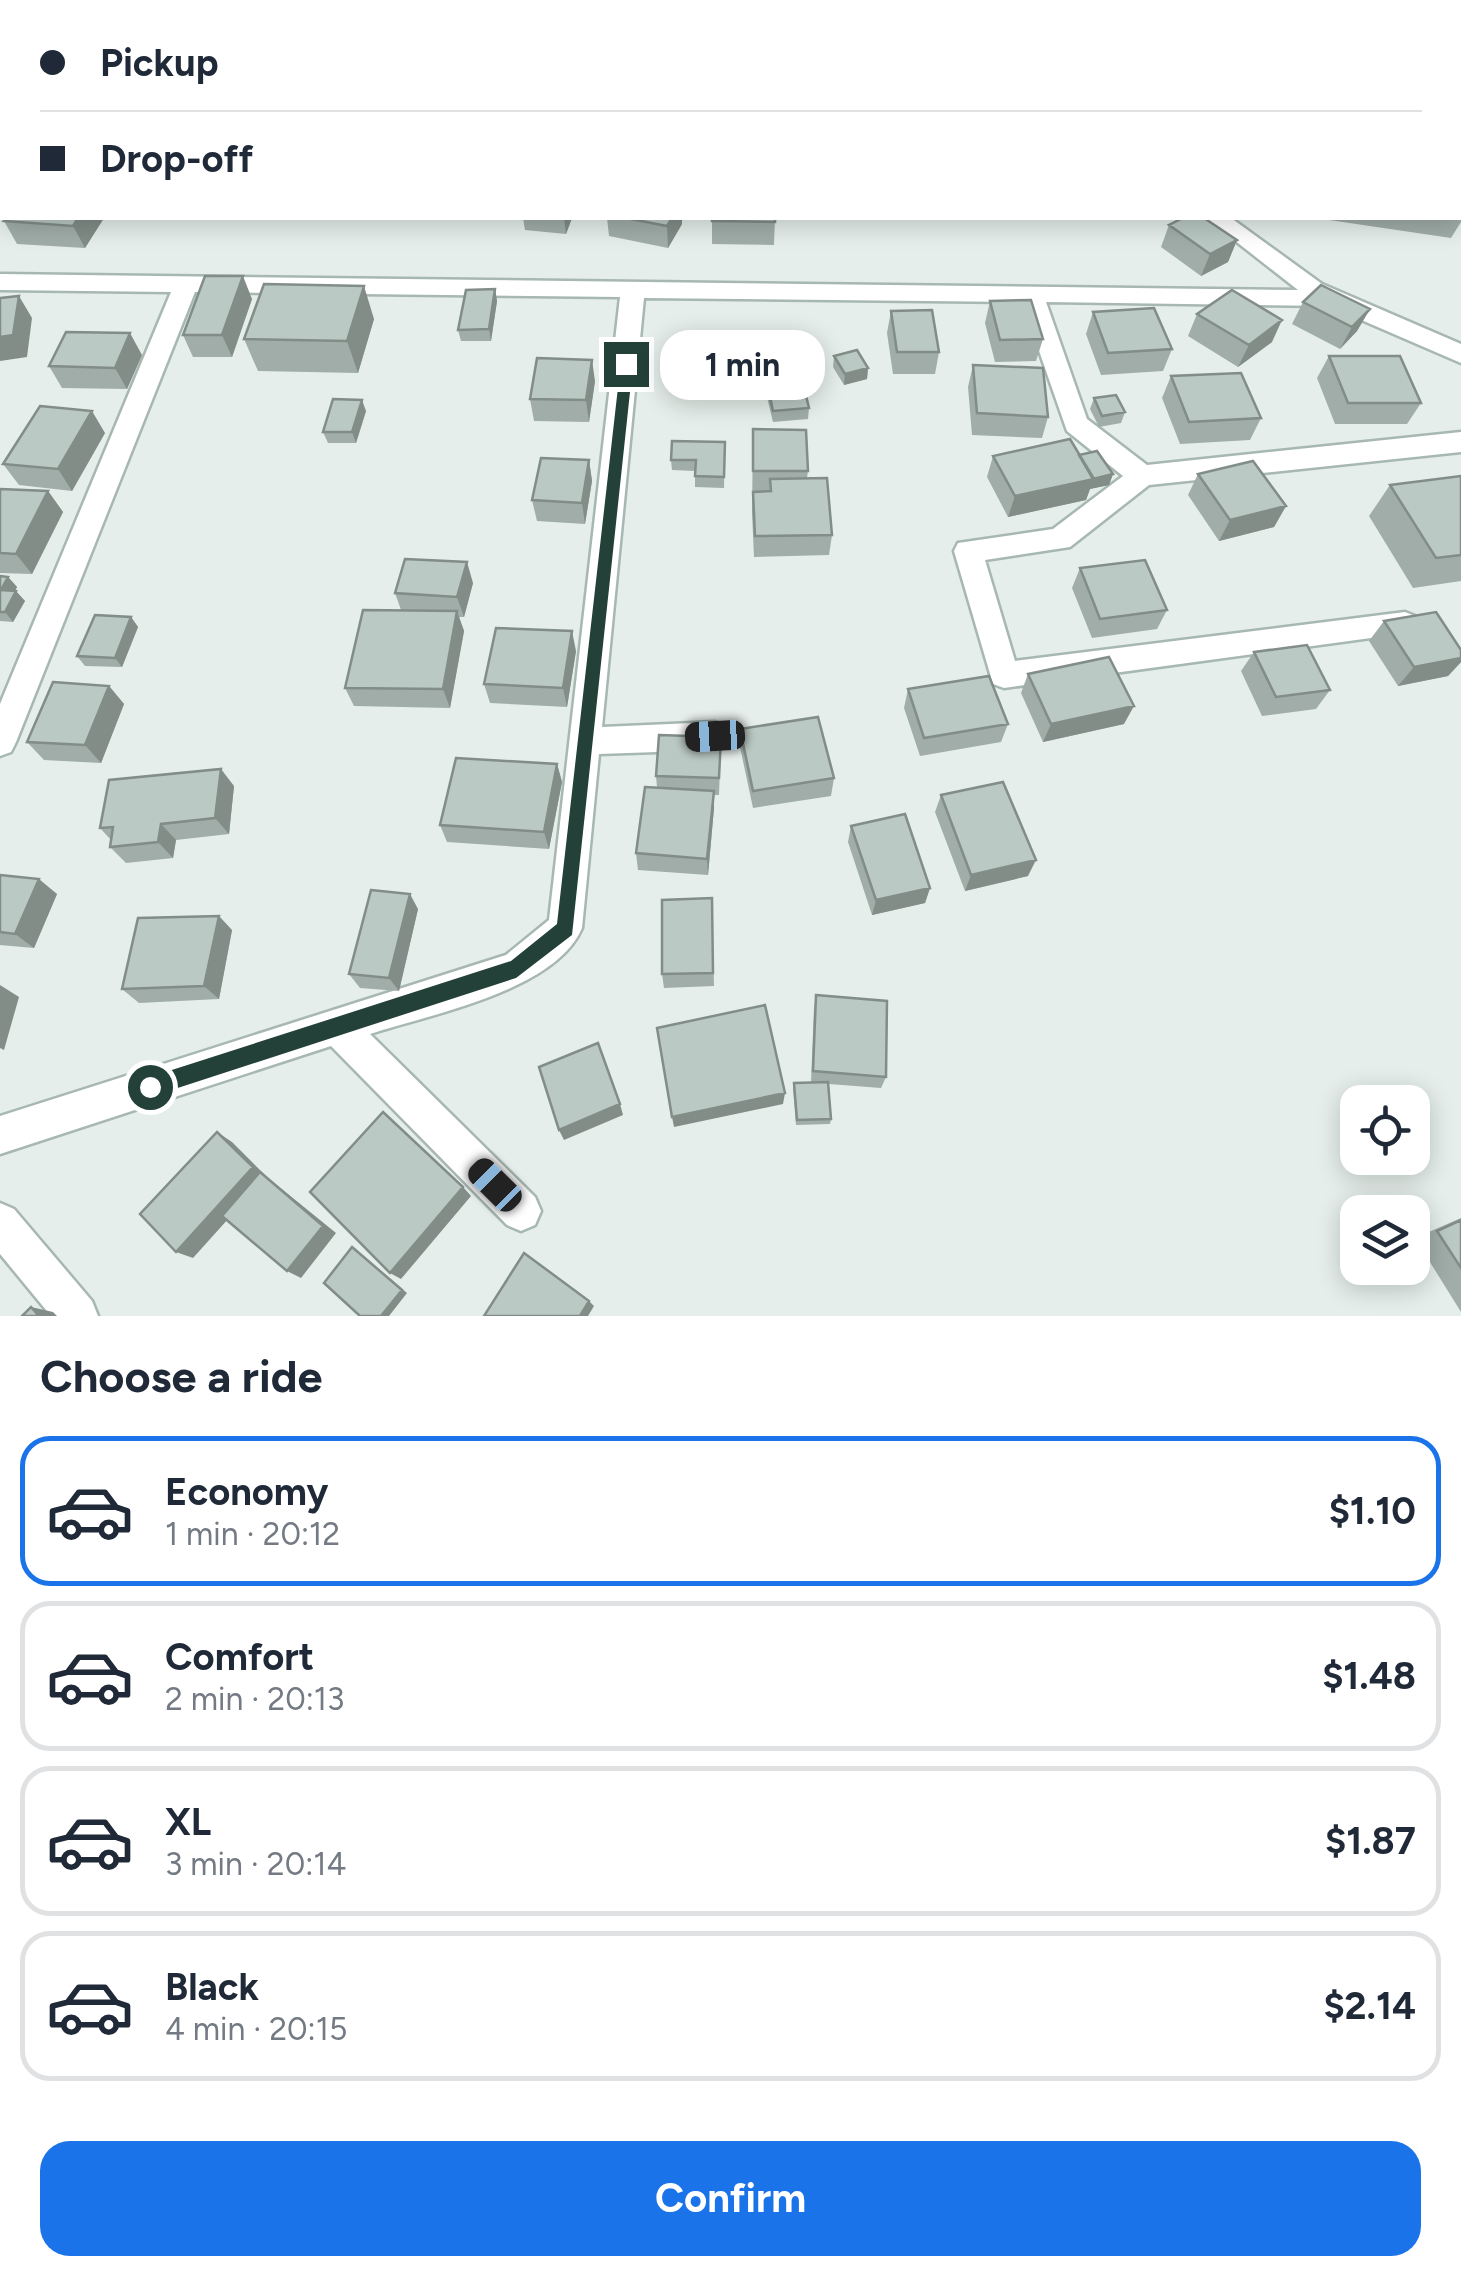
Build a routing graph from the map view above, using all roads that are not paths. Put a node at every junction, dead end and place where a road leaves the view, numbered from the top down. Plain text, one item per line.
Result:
1 (1220, 220) edge
2 (0, 282) edge
3 (186, 284) junction
4 (634, 289) junction
5 (1031, 294) junction
6 (1332, 298) junction
7 (1461, 354) edge
8 (1461, 442) edge
9 (1142, 476) junction
10 (1405, 624) edge
11 (715, 736) edge
12 (588, 741) junction
13 (0, 742) edge
14 (338, 1026) junction
15 (0, 1136) edge
16 (521, 1211) dead end
17 (0, 1223) edge
18 (76, 1316) edge

1 - 6 street
2 - 3 street
3 - 4 street
3 - 13 street
4 - 5 street
4 - 12 street
5 - 6 street
5 - 9 street
6 - 7 street
8 - 9 street
9 - 10 street
11 - 12 street
12 - 14 street
14 - 15 street
14 - 16 street
17 - 18 street

